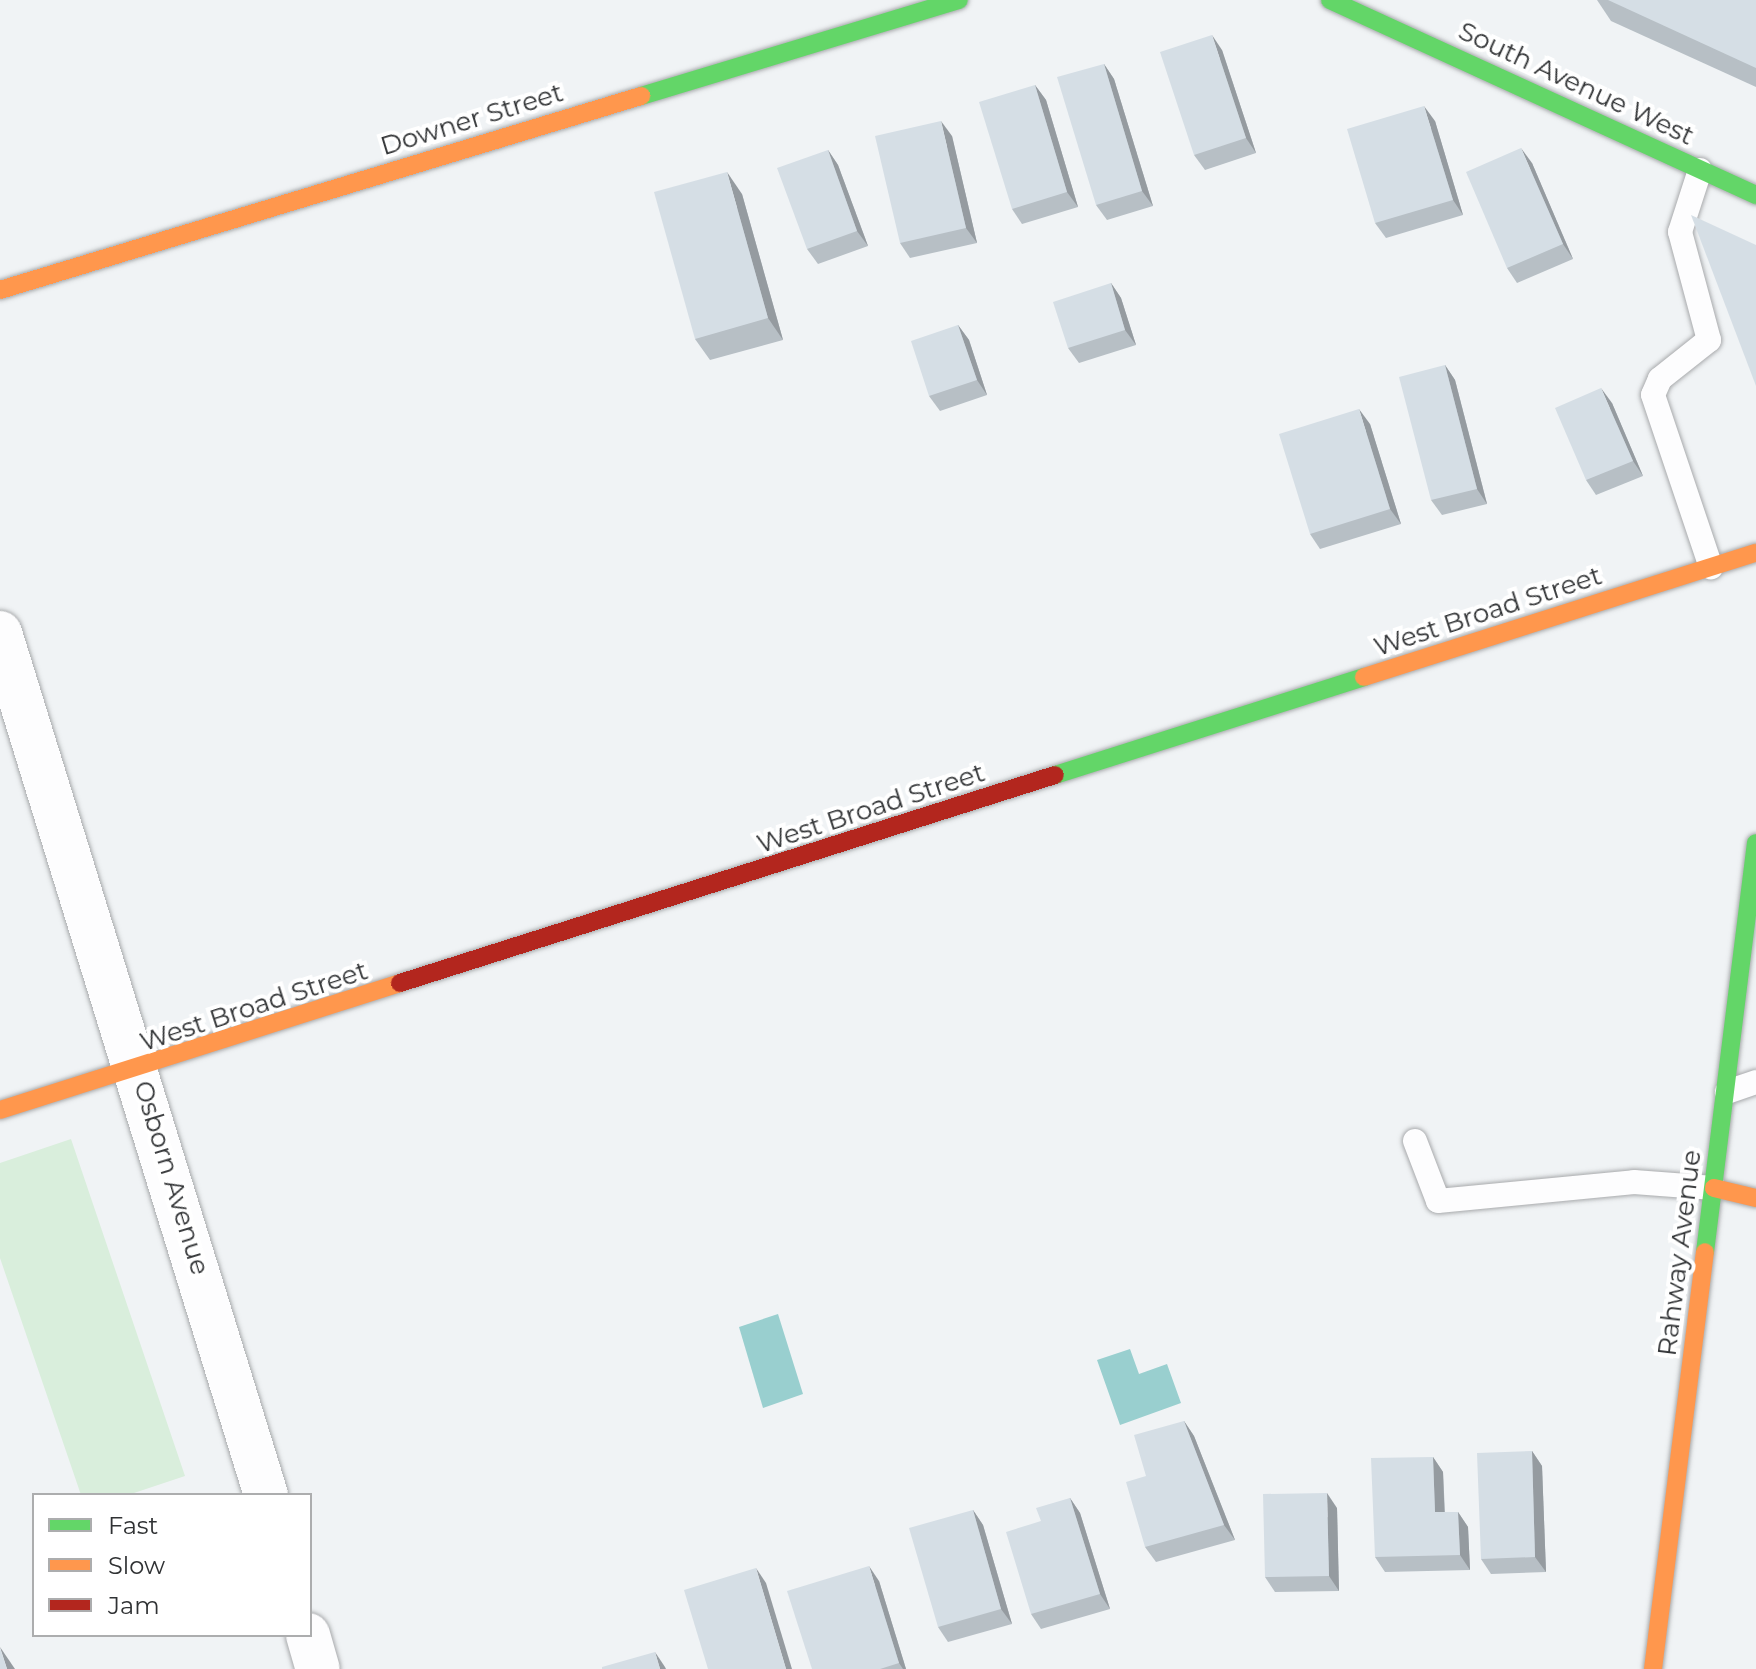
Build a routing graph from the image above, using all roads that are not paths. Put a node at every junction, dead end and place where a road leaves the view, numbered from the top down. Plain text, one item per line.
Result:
1 (959, 0) edge
2 (1330, 0) edge
3 (1700, 170) junction
4 (1756, 195) edge
5 (0, 290) edge
6 (1756, 553) edge
7 (1711, 567) junction
8 (0, 633) edge
9 (1756, 843) edge
10 (139, 1071) junction
11 (1756, 1082) edge
12 (1727, 1092) junction
13 (0, 1110) edge
14 (1415, 1141) dead end
15 (1714, 1188) junction
16 (1756, 1198) edge
17 (265, 1493) edge
18 (309, 1637) edge
19 (318, 1669) edge
20 (1653, 1669) edge

1 - 5 street, Downer Street
2 - 3 street, South Avenue West
3 - 4 street, South Avenue West
3 - 7 lane
6 - 7 street, West Broad Street
7 - 10 street, West Broad Street
8 - 10 street, Osborn Avenue
9 - 12 street, Rahway Avenue
10 - 13 street, West Broad Street
10 - 17 street, Osborn Avenue
11 - 12 lane
12 - 15 street, Rahway Avenue
14 - 15 lane
15 - 16 street
15 - 20 street, Rahway Avenue
18 - 19 street

